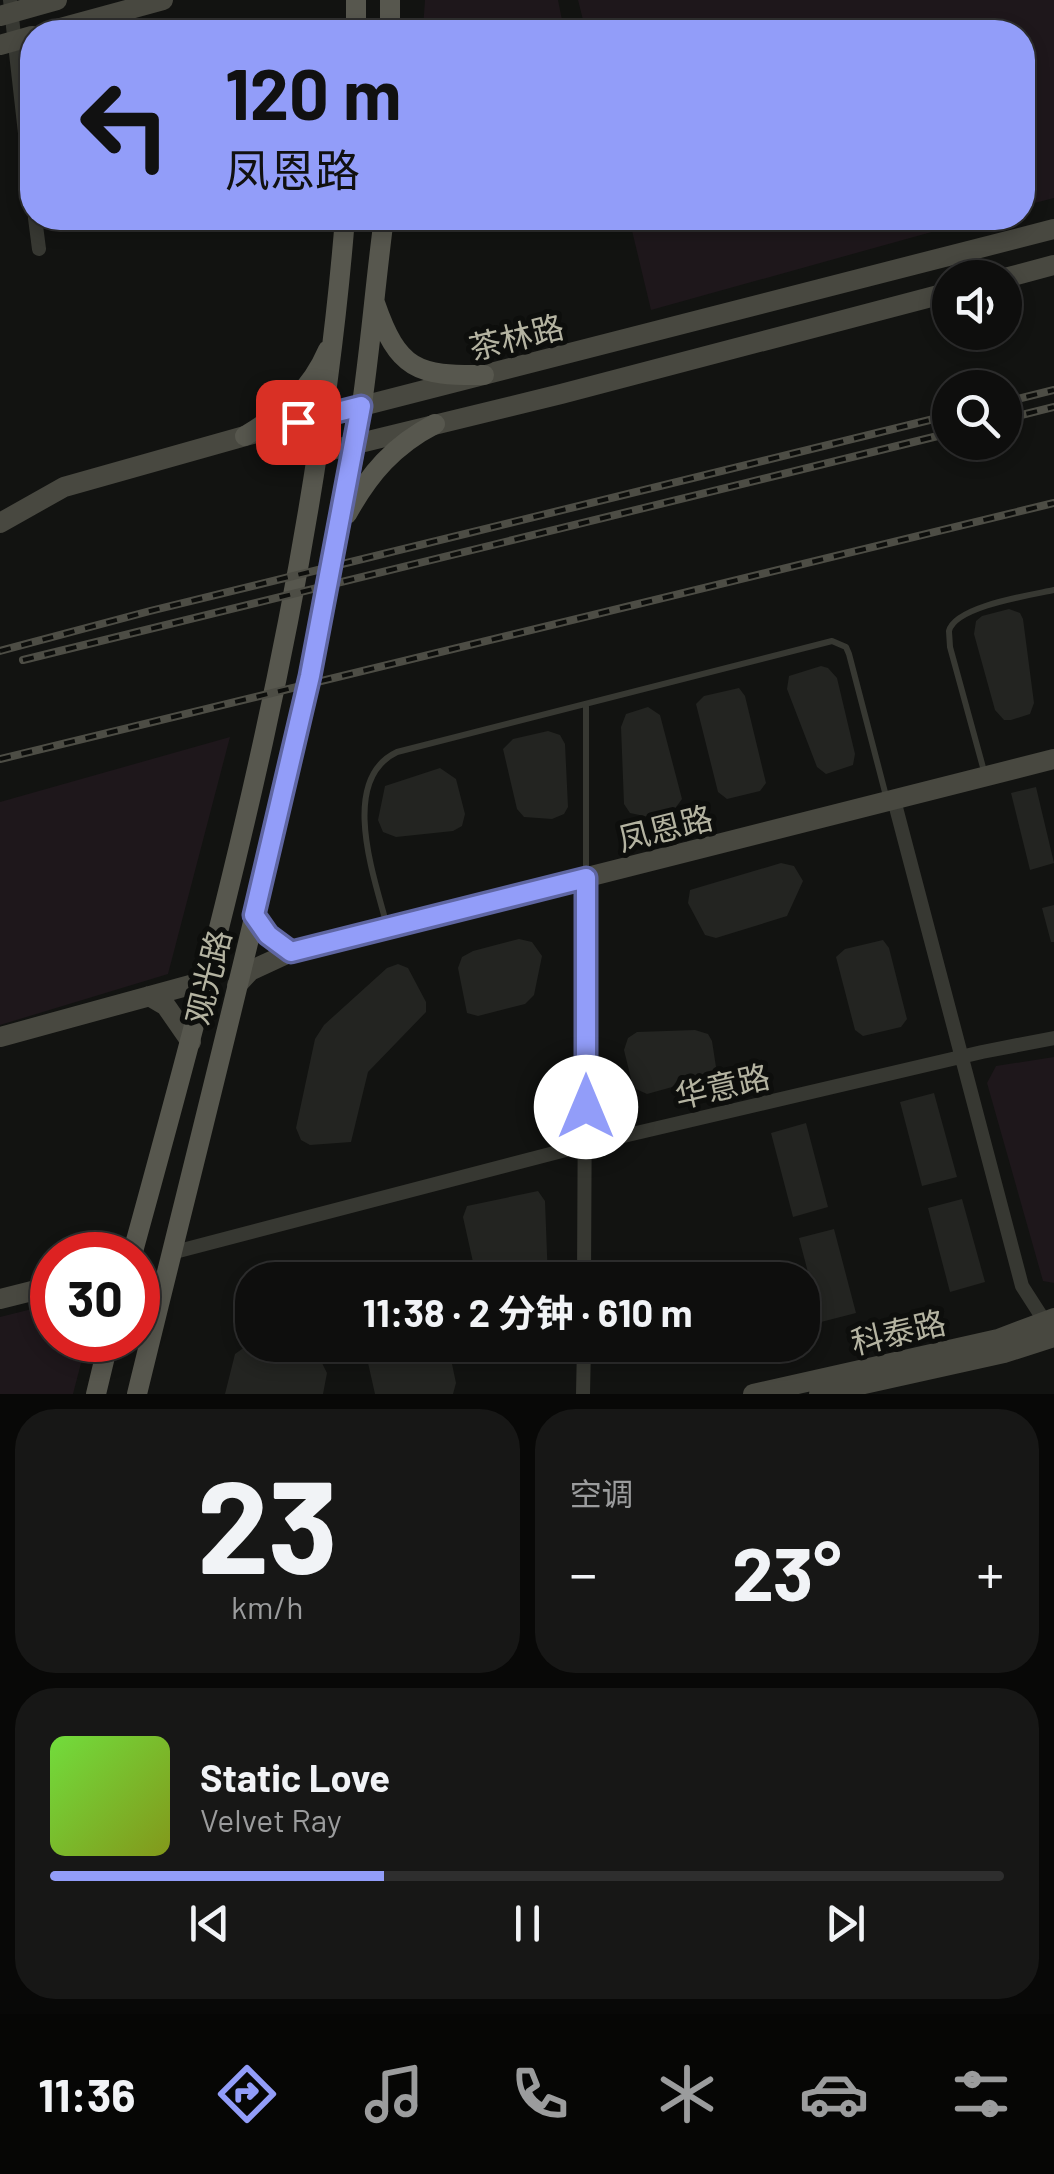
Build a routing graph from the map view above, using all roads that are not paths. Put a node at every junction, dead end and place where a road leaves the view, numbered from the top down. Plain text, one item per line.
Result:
1 (57, 0) edge
2 (163, 0) edge
3 (7, 9) edge
4 (90, 20) edge
5 (16, 41) edge
6 (20, 80) edge
7 (1054, 229) edge
8 (37, 230) edge
9 (345, 230) edge
10 (382, 230) edge
11 (39, 249) dead end
12 (1054, 265) edge
13 (1022, 273) edge
14 (932, 297) edge
15 (374, 298) junction
16 (336, 330) junction
17 (484, 376) junction
18 (361, 406) junction
19 (326, 415) junction
20 (435, 424) junction
21 (245, 436) junction
22 (355, 444) junction
23 (319, 454) junction
24 (0, 523) edge
25 (336, 539) junction
26 (1054, 590) edge
27 (586, 703) junction
28 (1054, 760) edge
29 (986, 777) junction
30 (891, 801) junction
31 (586, 878) junction
32 (254, 915) junction
33 (387, 928) junction
34 (291, 952) junction
35 (206, 981) junction
36 (237, 985) junction
37 (149, 996) junction
38 (0, 1037) edge
39 (1054, 1038) edge
40 (190, 1042) junction
41 (960, 1058) junction
42 (586, 1145) junction
43 (139, 1232) edge
44 (171, 1253) junction
45 (584, 1262) edge
46 (30, 1292) edge
47 (0, 1299) edge
48 (1052, 1328) edge
49 (104, 1362) edge
50 (584, 1362) edge
51 (96, 1394) edge
52 (137, 1394) edge
53 (583, 1394) edge
54 (753, 1394) edge
55 (819, 1394) edge

1 - 3 street
2 - 4 street
3 - 5 street
5 - 6 street
7 - 17 street, 茶林路
8 - 11 street
9 - 16 main road, 观光路
10 - 15 main road, 观光路
12 - 13 street
14 - 20 street, 茶林路
15 - 17 main road
15 - 18 main road, 观光路
16 - 19 main road, 观光路
16 - 21 main road
17 - 18 street, 茶林路
18 - 19 street, 茶林路
18 - 22 main road, 观光路
19 - 21 street, 茶林路
19 - 23 main road, 观光路
20 - 22 street, 茶林路
20 - 25 main road
21 - 24 street, 茶林路
22 - 23 street, 茶林路
22 - 25 main road, 观光路
23 - 35 main road, 观光路
25 - 32 main road, 观光路
26 - 29 lane
27 - 30 lane
27 - 31 lane
27 - 33 lane
28 - 29 street, 凤恩路
29 - 30 street, 凤恩路
30 - 31 street, 凤恩路
30 - 41 street
31 - 33 street, 凤恩路
31 - 42 street
32 - 34 street
32 - 36 main road, 观光路
33 - 34 street, 凤恩路
34 - 36 street, 凤恩路
35 - 37 street
35 - 40 main road, 观光路
36 - 44 main road, 观光路
37 - 38 street
37 - 40 street
39 - 41 street, 华意路
40 - 43 main road, 观光路
41 - 42 street, 华意路
41 - 48 street
42 - 44 street, 华意路
42 - 45 street
44 - 52 main road, 观光路
46 - 47 street
48 - 54 street, 科泰路
48 - 55 street, 科泰路
49 - 51 main road
50 - 53 street

